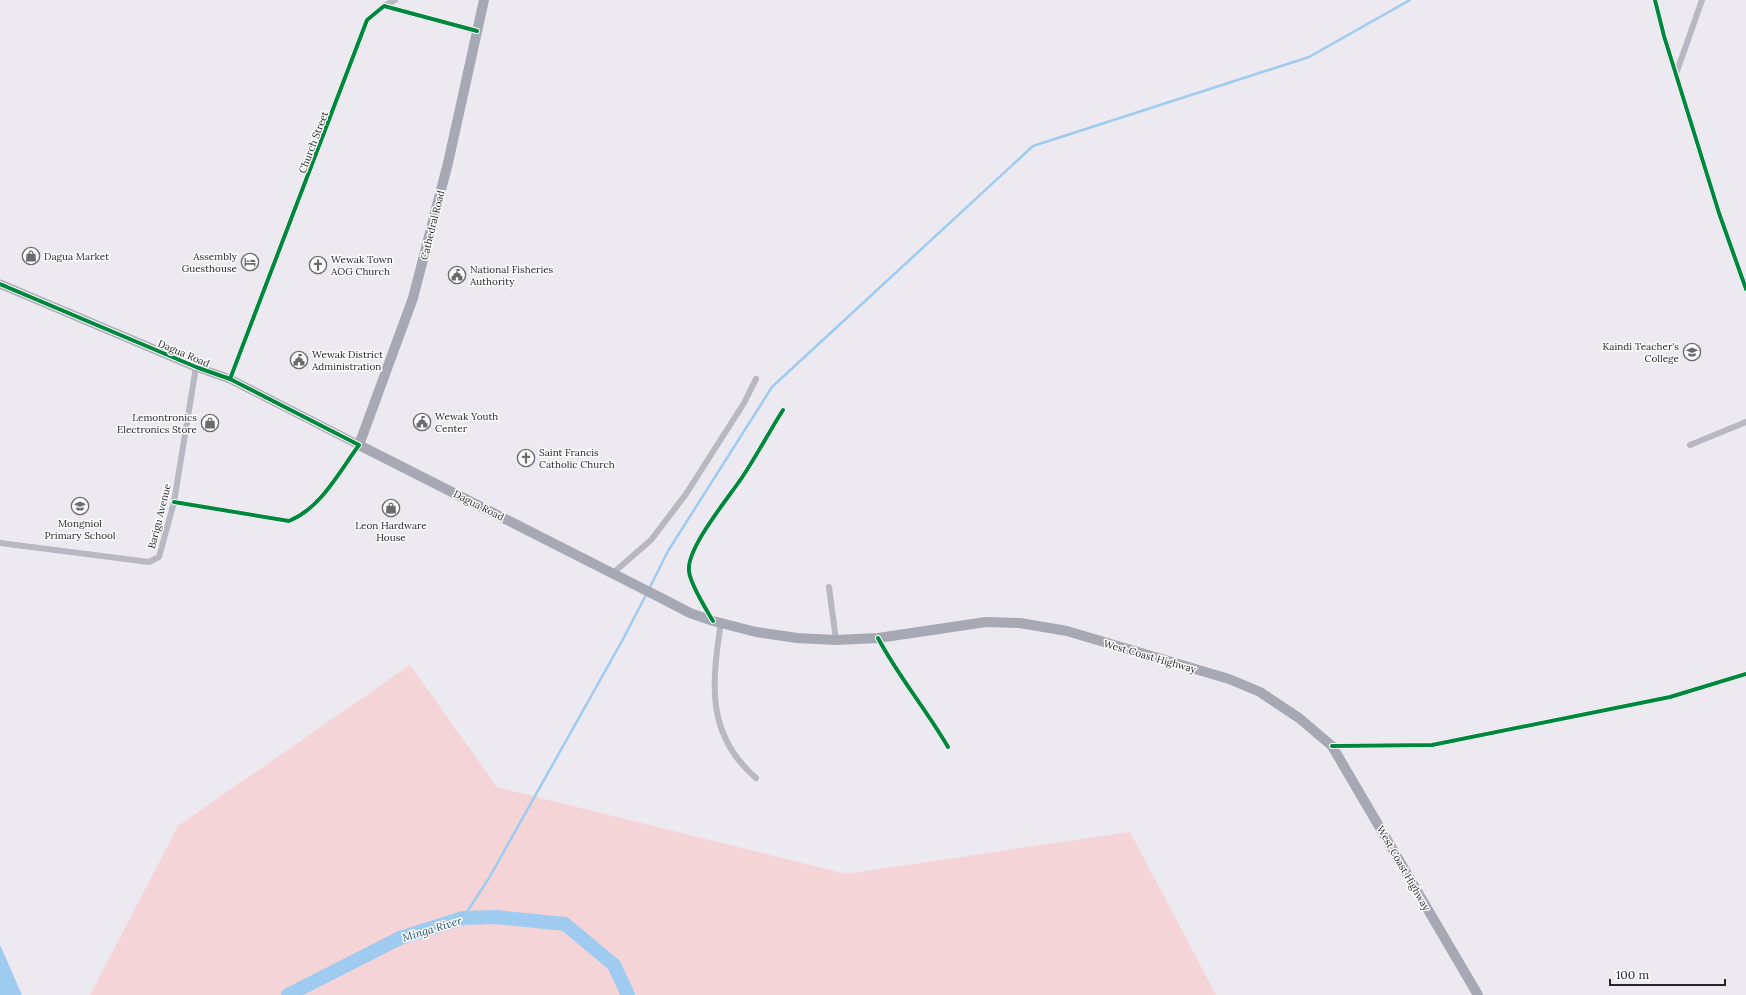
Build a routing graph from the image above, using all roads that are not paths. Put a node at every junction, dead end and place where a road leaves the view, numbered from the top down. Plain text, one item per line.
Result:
1 (395, 0) edge
2 (484, 0) edge
3 (1655, 0) edge
4 (1702, 0) edge
5 (384, 6) junction
6 (477, 31) junction
7 (1676, 74) junction
8 (1745, 281) edge
9 (0, 284) edge
10 (1746, 289) edge
11 (196, 367) junction
12 (230, 379) junction
13 (756, 379) dead end
14 (782, 410) dead end
15 (1746, 422) edge
16 (359, 445) junction
17 (1690, 445) dead end
18 (174, 502) junction
19 (0, 543) edge
20 (613, 573) junction
21 (829, 587) dead end
22 (667, 601) joint
23 (717, 621) junction
24 (878, 638) junction
25 (836, 640) junction
26 (1746, 674) edge
27 (1332, 746) junction
28 (948, 747) dead end
29 (756, 778) dead end
30 (1478, 995) edge

1 - 5 street, Church Street
2 - 6 main road, Cathedral Road
3 - 7 street
4 - 7 street
5 - 6 street
5 - 12 street, Church Street
6 - 16 main road, Cathedral Road
7 - 8 street
8 - 10 street
9 - 11 street, Dagua Road
11 - 12 street, Dagua Road
11 - 18 street, Barigu Avenue
12 - 16 street, Dagua Road
13 - 20 street
14 - 23 street
15 - 17 street
16 - 18 street
16 - 20 main road, Dagua Road
18 - 19 street, Barigu Avenue
20 - 22 main road, Dagua Road
21 - 25 street
22 - 23 main road, West Coast Highway
23 - 25 main road, West Coast Highway
23 - 29 street
24 - 25 main road, West Coast Highway
24 - 27 main road, West Coast Highway
24 - 28 street
26 - 27 street
27 - 30 main road, West Coast Highway

